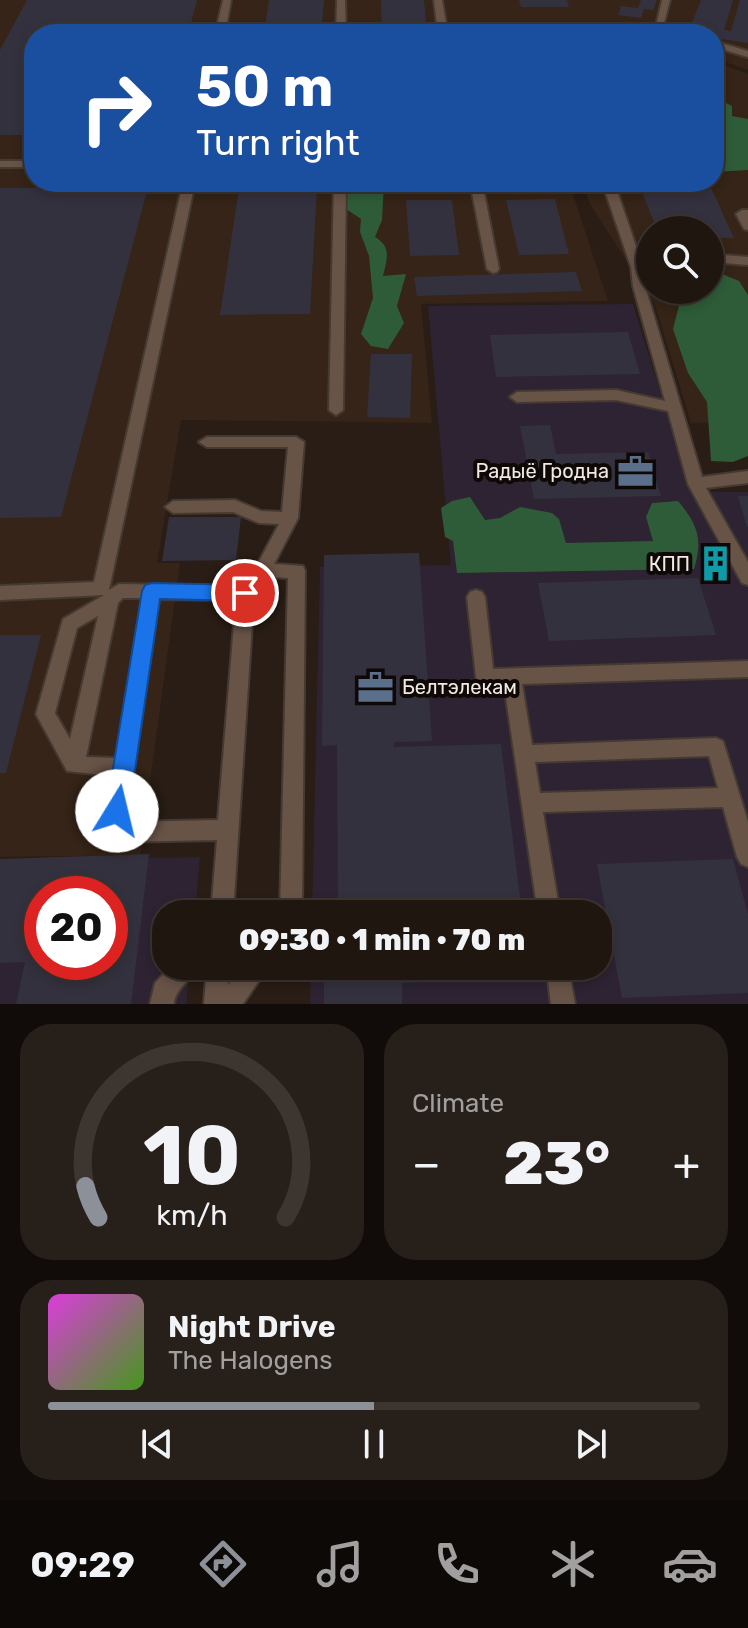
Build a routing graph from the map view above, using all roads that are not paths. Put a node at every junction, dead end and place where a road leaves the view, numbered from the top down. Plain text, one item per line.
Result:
1 (227, 0) edge
2 (341, 0) edge
3 (438, 0) edge
4 (666, 0) edge
5 (222, 24) edge
6 (341, 24) edge
7 (442, 24) edge
8 (659, 24) edge
9 (724, 47) edge
10 (748, 54) edge
11 (0, 164) edge
12 (24, 164) edge
13 (187, 192) edge
14 (340, 192) edge
15 (478, 192) edge
16 (612, 192) edge
17 (748, 214) edge
18 (748, 226) edge
19 (636, 248) edge
20 (724, 259) edge
21 (748, 261) edge
22 (493, 269) dead end
23 (652, 304) edge
24 (517, 397) dead end
25 (675, 408) junction
26 (336, 410) dead end
27 (207, 442) dead end
28 (748, 477) edge
29 (696, 484) junction
30 (173, 507) dead end
31 (290, 518) junction
32 (748, 578) edge
33 (152, 591) junction
34 (0, 593) edge
35 (476, 597) dead end
36 (110, 600) junction
37 (748, 669) edge
38 (512, 676) junction
39 (524, 754) junction
40 (74, 765) junction
41 (124, 768) junction
42 (731, 797) junction
43 (532, 803) junction
44 (228, 830) junction
45 (748, 857) edge
46 (223, 900) edge
47 (291, 900) edge
48 (547, 900) edge
49 (173, 980) edge
50 (217, 980) edge
51 (247, 980) edge
52 (559, 980) edge
53 (162, 1004) edge
54 (216, 1004) edge
55 (228, 1004) edge
56 (563, 1004) edge

1 - 5 lane
2 - 6 lane
3 - 7 lane
4 - 8 lane
9 - 10 lane
11 - 12 lane
13 - 34 lane
14 - 26 lane
15 - 22 lane
16 - 19 lane
17 - 18 lane
20 - 21 lane
23 - 25 lane
24 - 25 lane
25 - 29 lane
27 - 31 lane
28 - 29 lane
29 - 32 lane
30 - 31 lane
31 - 47 lane
33 - 36 lane
33 - 41 lane
33 - 44 lane
35 - 38 lane
36 - 40 lane
36 - 40 lane
37 - 38 lane
38 - 39 lane
39 - 42 lane
39 - 43 lane
40 - 41 lane
41 - 44 lane
42 - 43 lane
42 - 45 lane
43 - 48 lane
44 - 46 lane
49 - 53 lane
50 - 54 lane
51 - 55 lane
52 - 56 lane

